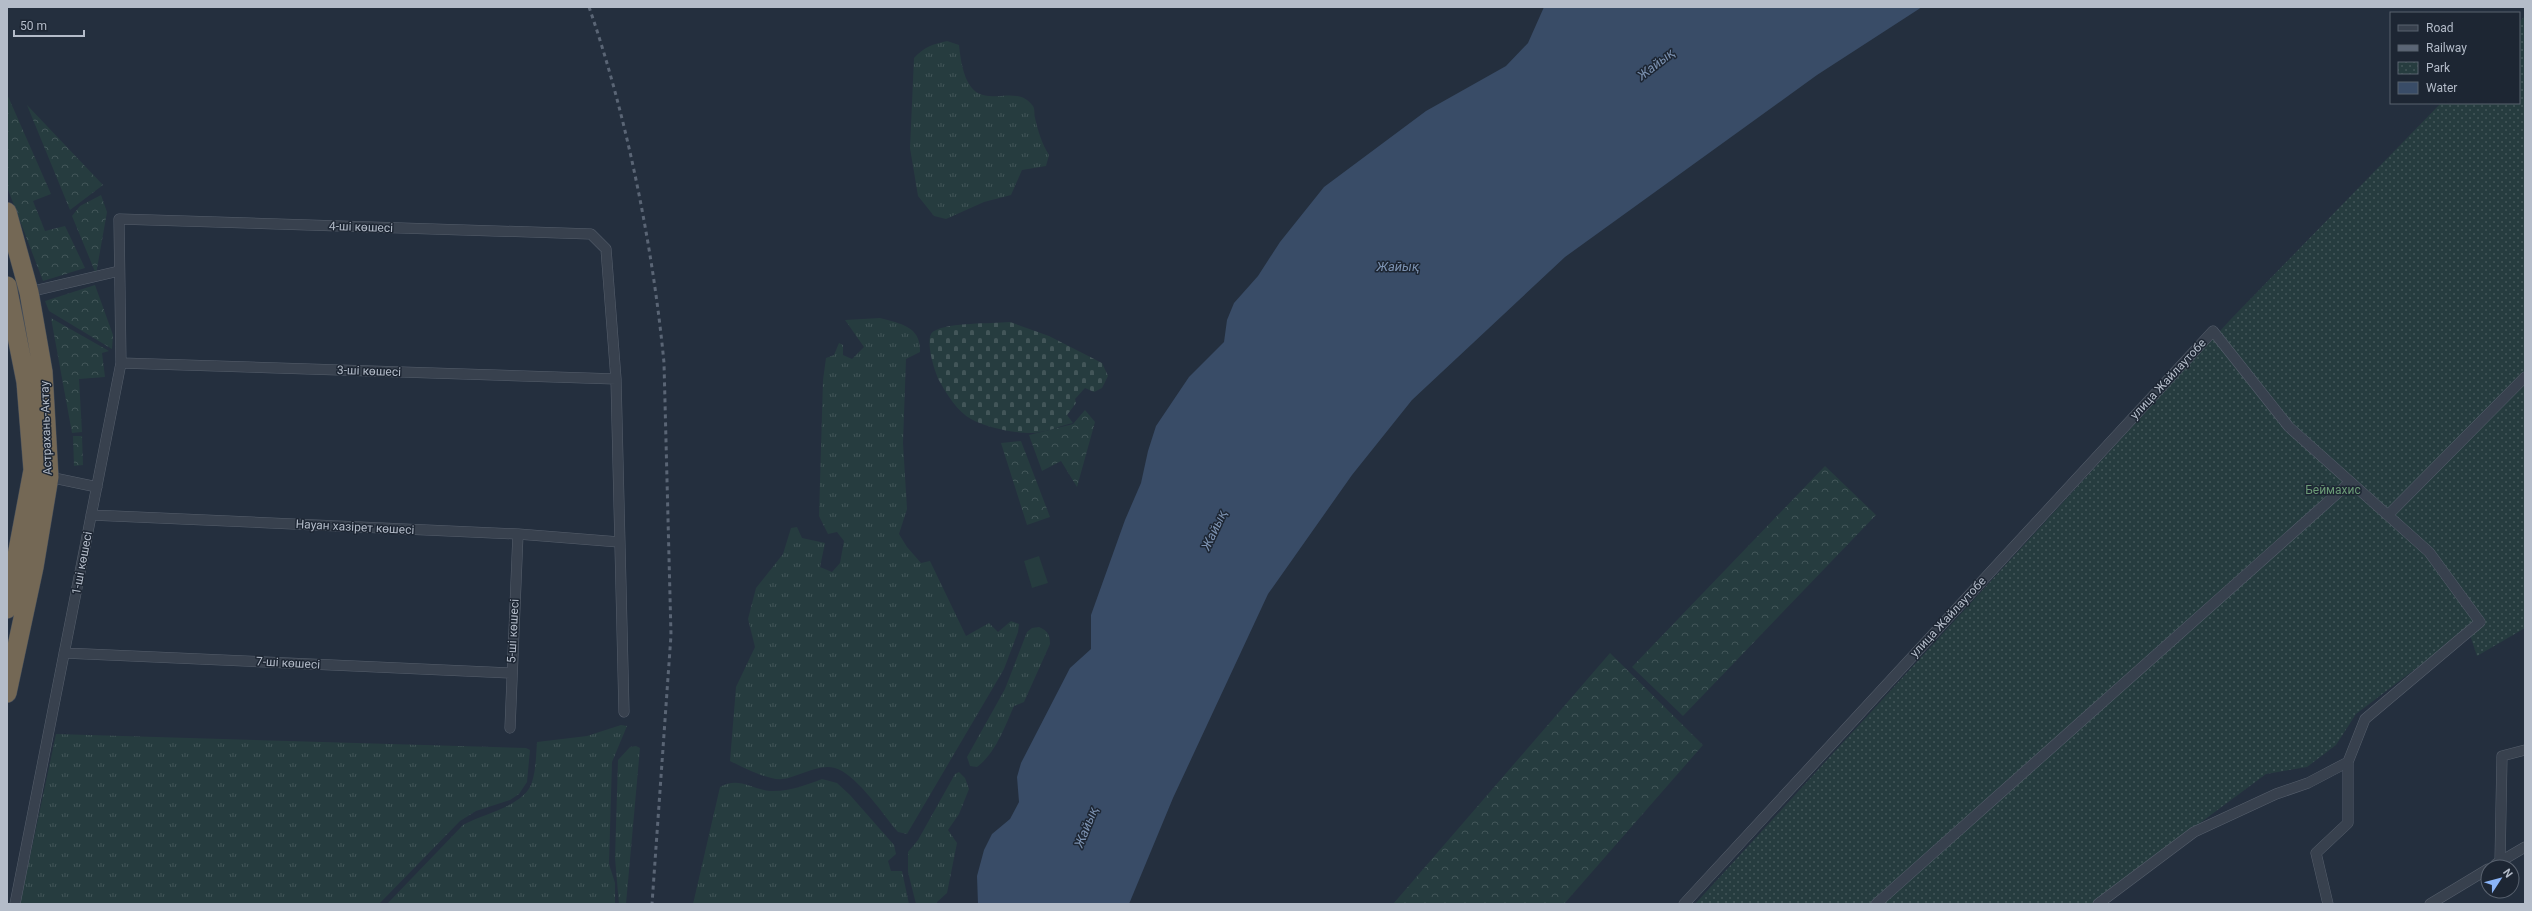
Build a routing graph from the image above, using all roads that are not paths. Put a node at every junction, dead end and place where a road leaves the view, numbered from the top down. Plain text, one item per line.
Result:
1 (7, 212) edge
2 (119, 219) joint
3 (119, 271) junction
4 (7, 286) edge
5 (29, 292) junction
6 (121, 363) junction
7 (2525, 377) edge
8 (616, 379) junction
9 (49, 478) junction
10 (2349, 483) junction
11 (97, 487) junction
12 (91, 515) junction
13 (2388, 515) junction
14 (518, 534) junction
15 (619, 542) junction
16 (7, 609) edge
17 (64, 653) junction
18 (511, 672) junction
19 (7, 693) edge
20 (624, 712) dead end
21 (510, 728) dead end
22 (2525, 750) edge
23 (2348, 762) junction
24 (2525, 847) edge
25 (2495, 859) edge
26 (2505, 859) edge
27 (2480, 874) edge
28 (15, 904) edge
29 (1684, 904) edge
30 (1876, 904) edge
31 (2098, 904) edge
32 (2328, 904) edge
33 (2430, 904) edge

1 - 5 highway, Астрахань-Актау
2 - 3 street, 1-шi көшесі
2 - 8 street, 4-шi көшесі
3 - 5 street
3 - 6 street, 1-шi көшесі
4 - 16 highway
5 - 9 highway, Астрахань-Актау
6 - 8 street, 3-шi көшесі
6 - 11 street, 1-шi көшесі
7 - 13 street
8 - 15 street
9 - 11 street
9 - 19 highway, Астрахань-Актау
10 - 13 street
10 - 29 street, улица Жайлаутобе
10 - 30 street
11 - 12 street, 1-шi көшесі
12 - 14 street, Науан хазірет көшесі
12 - 17 street, 1-шi көшесі
13 - 23 street
14 - 15 street, Науан хазірет көшесі
14 - 18 street, 5-шi көшесі
15 - 20 street
17 - 18 street, 7-шi көшесі
17 - 28 street, 1-шi көшесі
18 - 21 street, 5-шi көшесі
22 - 25 street
23 - 31 street
23 - 32 street
24 - 26 street
27 - 33 street

